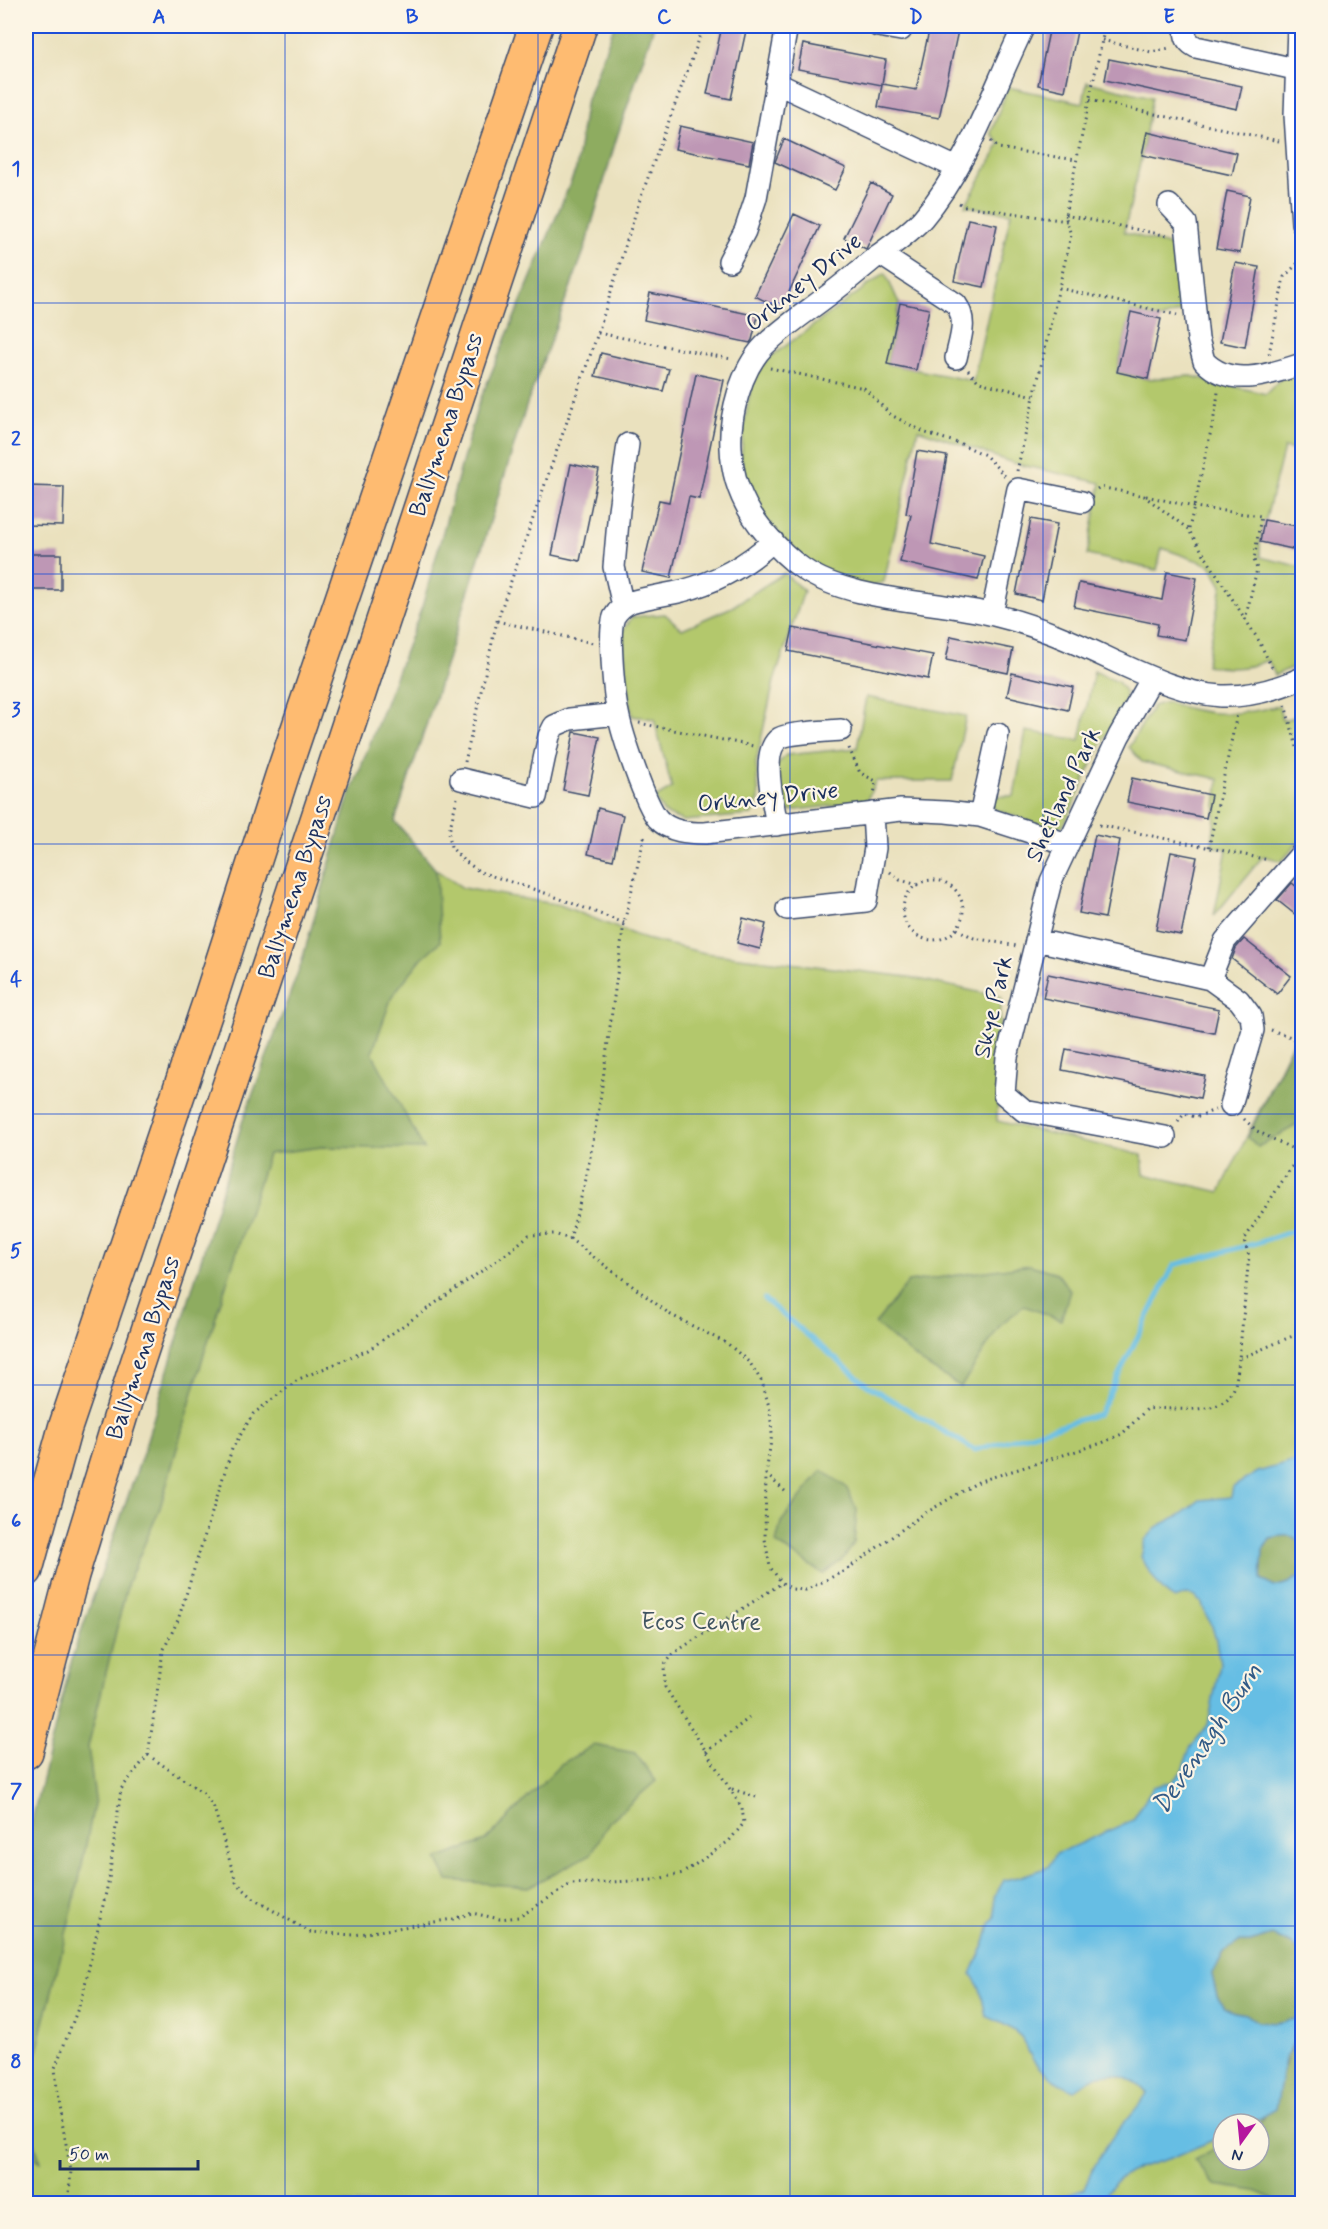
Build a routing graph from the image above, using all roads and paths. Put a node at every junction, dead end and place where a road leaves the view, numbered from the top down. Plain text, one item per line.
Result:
1 (536, 26) edge
2 (580, 26) edge
3 (704, 26) edge
4 (788, 26) edge
5 (878, 26) edge
6 (1023, 26) edge
7 (1105, 26) edge
8 (1298, 26) edge
9 (901, 30) dead end
10 (1187, 34) edge
11 (1102, 40) junction
12 (1295, 69) junction
13 (776, 83) junction
14 (1090, 100) junction
15 (977, 127) junction
16 (1296, 144) junction
17 (1076, 160) junction
18 (957, 168) junction
19 (1300, 171) edge
20 (940, 195) junction
21 (1169, 205) dead end
22 (1065, 215) junction
23 (1067, 221) junction
24 (1302, 223) edge
25 (1187, 240) junction
26 (880, 254) junction
27 (1302, 259) edge
28 (729, 261) dead end
29 (1059, 288) junction
30 (1196, 320) junction
31 (598, 333) junction
32 (956, 358) joint
33 (751, 363) junction
34 (1302, 364) edge
35 (1221, 372) junction
36 (1263, 376) junction
37 (1034, 396) junction
38 (628, 444) dead end
39 (1018, 489) junction
40 (1144, 496) junction
41 (1082, 502) joint
42 (1194, 507) junction
43 (1188, 530) junction
44 (772, 541) junction
45 (623, 606) junction
46 (992, 614) junction
47 (1245, 620) junction
48 (497, 621) junction
49 (612, 641) junction
50 (1152, 678) junction
51 (1302, 678) edge
52 (1280, 687) junction
53 (1241, 695) junction
54 (619, 717) junction
55 (841, 730) joint
56 (998, 734) dead end
57 (772, 750) junction
58 (1302, 756) edge
59 (462, 779) junction
60 (873, 813) junction
61 (655, 816) junction
62 (980, 816) junction
63 (1078, 821) junction
64 (777, 825) junction
65 (1067, 844) junction
66 (1209, 847) junction
67 (874, 859) junction
68 (1297, 859) edge
69 (918, 885) junction
70 (788, 909) dead end
71 (624, 923) junction
72 (957, 929) junction
73 (1036, 940) junction
74 (1210, 979) junction
75 (1252, 1024) junction
76 (1302, 1044) edge
77 (1231, 1105) dead end
78 (1165, 1137) dead end
79 (1302, 1151) edge
80 (570, 1239) junction
81 (1302, 1332) edge
82 (1239, 1359) junction
83 (766, 1474) junction
84 (787, 1493) dead end
85 (26, 1570) edge
86 (782, 1583) junction
87 (749, 1718) dead end
88 (26, 1752) edge
89 (706, 1752) junction
90 (148, 1755) junction
91 (730, 1789) junction
92 (756, 1797) dead end
93 (68, 2204) edge

1 - 85 highway, Ballymena Bypass
2 - 88 highway, Ballymena Bypass
3 - 31 path
4 - 13 street
5 - 9 street
6 - 15 street, Orkney Drive
7 - 11 path
8 - 12 street
10 - 11 path
10 - 12 street
11 - 14 path
12 - 16 street
13 - 18 street
13 - 28 street
14 - 16 path
14 - 17 path
15 - 17 path
15 - 18 street, Orkney Drive
16 - 19 street
17 - 22 path
18 - 20 street, Orkney Drive
19 - 24 street
20 - 23 path
20 - 26 street, Orkney Drive
21 - 25 street
22 - 23 path
22 - 25 path
23 - 29 path
25 - 30 street
26 - 32 street
26 - 33 street, Orkney Drive
27 - 36 path
29 - 30 path
29 - 37 path
30 - 35 street
31 - 33 path
31 - 48 path
32 - 37 path
33 - 39 path
33 - 44 street, Orkney Drive
34 - 36 street
35 - 36 street
35 - 42 path
37 - 39 path
38 - 45 street
39 - 41 street
39 - 46 street
40 - 41 path
40 - 42 path
40 - 43 path
42 - 43 path
42 - 47 path
43 - 47 path
44 - 45 street
44 - 46 street, Orkney Drive
45 - 49 street
46 - 50 street, Orkney Drive
47 - 52 path
48 - 49 path
48 - 59 path
49 - 54 street
50 - 53 street
50 - 63 street, Shetland Park
51 - 52 street
52 - 53 street
52 - 58 path
53 - 66 path
54 - 57 path
54 - 59 street
54 - 61 street
55 - 57 street
55 - 60 path
56 - 62 street
57 - 64 street
59 - 71 path
60 - 62 street, Orkney Drive
60 - 64 street, Orkney Drive
60 - 67 street
61 - 64 street, Orkney Drive
61 - 71 path
62 - 65 street, Orkney Drive
63 - 65 street, Shetland Park
63 - 66 path
65 - 73 street, Shetland Park
66 - 68 path
67 - 69 path
67 - 70 street
68 - 74 street
69 - 72 path
69 - 72 path
71 - 80 path
72 - 73 path
73 - 74 street, Skye Park
73 - 78 street, Skye Park
74 - 75 street, Skye Park
75 - 76 path
75 - 77 street
79 - 82 path
80 - 83 path
80 - 90 path
81 - 82 path
82 - 86 path
83 - 84 path
83 - 86 path
86 - 89 path
87 - 89 path
89 - 91 path
90 - 91 path
90 - 93 path
91 - 92 path

